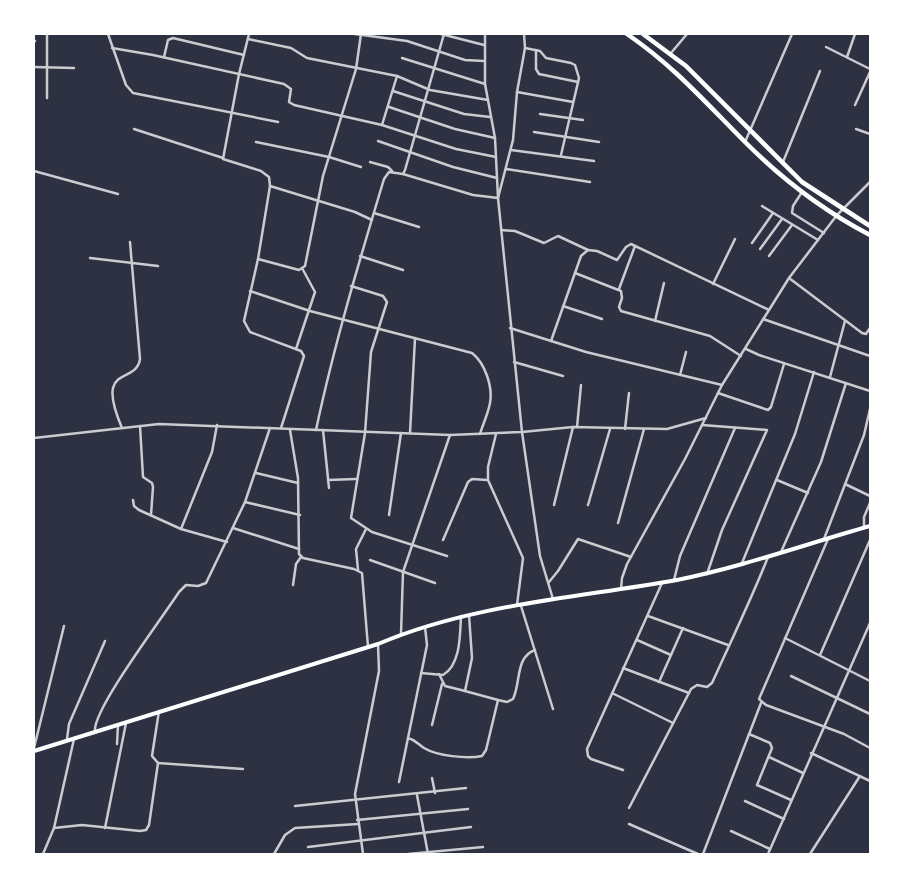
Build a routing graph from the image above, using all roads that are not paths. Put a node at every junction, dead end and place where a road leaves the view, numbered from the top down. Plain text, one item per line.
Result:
1 (47, 34) edge
2 (108, 34) edge
3 (249, 34) edge
4 (355, 34) edge
5 (361, 34) edge
6 (443, 34) edge
7 (485, 34) edge
8 (524, 34) edge
9 (627, 34) edge
10 (643, 34) edge
11 (687, 34) edge
12 (792, 34) edge
13 (855, 34) edge
14 (649, 36) edge
15 (248, 38) junction
16 (484, 46) junction
17 (826, 47) dead end
18 (112, 48) junction
19 (525, 48) junction
20 (536, 50) junction
21 (439, 52) junction
22 (671, 53) junction
23 (244, 55) junction
24 (164, 57) junction
25 (402, 58) dead end
26 (847, 58) junction
27 (484, 62) junction
28 (34, 67) edge
29 (46, 67) junction
30 (74, 68) dead end
31 (434, 68) junction
32 (356, 69) junction
33 (870, 70) edge
34 (820, 71) dead end
35 (239, 74) junction
36 (397, 76) junction
37 (578, 82) junction
38 (485, 84) junction
39 (430, 90) junction
40 (393, 91) junction
41 (517, 92) junction
42 (47, 98) dead end
43 (425, 100) junction
44 (488, 100) junction
45 (573, 102) junction
46 (855, 105) dead end
47 (389, 107) junction
48 (232, 112) junction
49 (540, 114) dead end
50 (341, 117) junction
51 (420, 117) junction
52 (490, 117) junction
53 (569, 118) junction
54 (583, 120) dead end
55 (278, 122) dead end
56 (382, 125) junction
57 (134, 129) dead end
58 (856, 129) dead end
59 (534, 132) dead end
60 (750, 133) junction
61 (870, 134) edge
62 (415, 136) junction
63 (565, 136) junction
64 (495, 138) junction
65 (378, 141) dead end
66 (256, 142) dead end
67 (599, 142) dead end
68 (745, 142) junction
69 (511, 150) junction
70 (410, 152) junction
71 (561, 156) junction
72 (329, 157) junction
73 (496, 157) junction
74 (223, 158) junction
75 (594, 161) dead end
76 (370, 162) dead end
77 (782, 163) junction
78 (361, 167) dead end
79 (506, 170) junction
80 (34, 171) edge
81 (392, 171) junction
82 (403, 174) junction
83 (497, 178) junction
84 (590, 182) dead end
85 (870, 182) edge
86 (270, 186) junction
87 (802, 192) junction
88 (118, 194) dead end
89 (498, 198) junction
90 (318, 201) junction
91 (762, 206) dead end
92 (841, 209) junction
93 (374, 213) junction
94 (773, 213) junction
95 (837, 215) junction
96 (782, 219) junction
97 (372, 220) junction
98 (792, 225) junction
99 (870, 226) edge
100 (419, 227) dead end
101 (501, 230) junction
102 (824, 232) junction
103 (870, 236) edge
104 (735, 239) dead end
105 (818, 240) junction
106 (130, 242) dead end
107 (752, 242) dead end
108 (635, 246) junction
109 (760, 249) dead end
110 (588, 250) junction
111 (360, 256) junction
112 (769, 256) dead end
113 (90, 258) dead end
114 (258, 259) junction
115 (131, 263) junction
116 (158, 266) dead end
117 (302, 268) junction
118 (403, 270) dead end
119 (575, 273) junction
120 (789, 278) junction
121 (664, 283) dead end
122 (713, 284) junction
123 (351, 286) junction
124 (619, 289) junction
125 (250, 292) junction
126 (563, 306) junction
127 (769, 310) junction
128 (310, 311) junction
129 (602, 319) dead end
130 (763, 319) junction
131 (343, 320) junction
132 (655, 321) junction
133 (845, 321) junction
134 (510, 328) junction
135 (870, 328) edge
136 (378, 329) junction
137 (866, 334) junction
138 (870, 336) edge
139 (415, 338) junction
140 (551, 340) junction
141 (838, 346) junction
142 (296, 349) junction
143 (746, 349) junction
144 (686, 352) dead end
145 (741, 356) junction
146 (870, 356) edge
147 (514, 362) junction
148 (784, 364) junction
149 (814, 372) junction
150 (680, 375) junction
151 (563, 376) dead end
152 (830, 377) junction
153 (846, 383) junction
154 (581, 385) dead end
155 (722, 385) junction
156 (870, 391) edge
157 (629, 393) dead end
158 (718, 393) junction
159 (870, 409) edge
160 (706, 418) junction
161 (217, 425) junction
162 (702, 425) junction
163 (140, 426) junction
164 (575, 427) junction
165 (122, 428) junction
166 (270, 428) junction
167 (735, 428) junction
168 (281, 429) junction
169 (610, 429) junction
170 (625, 429) junction
171 (290, 430) junction
172 (316, 430) junction
173 (323, 430) junction
174 (644, 430) junction
175 (522, 432) junction
176 (365, 433) junction
177 (401, 433) junction
178 (410, 433) junction
179 (480, 434) junction
180 (496, 434) junction
181 (450, 435) junction
182 (864, 435) junction
183 (870, 437) edge
184 (34, 438) edge
185 (256, 473) junction
186 (356, 479) junction
187 (328, 480) junction
188 (488, 480) junction
189 (776, 480) junction
190 (298, 483) junction
191 (845, 484) junction
192 (329, 488) dead end
193 (808, 493) junction
194 (870, 496) edge
195 (133, 500) dead end
196 (245, 502) junction
197 (870, 503) edge
198 (554, 504) dead end
199 (588, 505) dead end
200 (300, 515) junction
201 (389, 515) dead end
202 (151, 516) junction
203 (618, 523) dead end
204 (870, 526) edge
205 (864, 527) junction
206 (234, 528) junction
207 (181, 529) junction
208 (366, 529) junction
209 (826, 538) junction
210 (443, 540) dead end
211 (870, 540) edge
212 (227, 542) junction
213 (411, 545) junction
214 (300, 549) junction
215 (781, 552) junction
216 (447, 556) dead end
217 (769, 556) junction
218 (301, 557) junction
219 (631, 557) junction
220 (370, 560) dead end
221 (742, 563) junction
222 (358, 571) junction
223 (403, 572) junction
224 (707, 574) junction
225 (674, 580) junction
226 (549, 582) junction
227 (662, 582) junction
228 (435, 583) dead end
229 (293, 585) dead end
230 (621, 589) junction
231 (554, 601) junction
232 (519, 606) junction
233 (469, 615) junction
234 (461, 616) junction
235 (648, 616) junction
236 (870, 623) edge
237 (64, 626) dead end
238 (425, 627) junction
239 (683, 628) junction
240 (401, 634) junction
241 (785, 638) junction
242 (637, 640) junction
243 (105, 641) dead end
244 (378, 644) junction
245 (728, 645) junction
246 (368, 646) junction
247 (535, 650) junction
248 (671, 655) junction
249 (820, 655) junction
250 (623, 668) junction
251 (848, 669) junction
252 (421, 673) junction
253 (439, 674) junction
254 (791, 676) dead end
255 (870, 681) edge
256 (659, 682) junction
257 (442, 684) junction
258 (465, 691) junction
259 (612, 693) junction
260 (689, 693) junction
261 (836, 696) junction
262 (498, 700) junction
263 (761, 703) junction
264 (553, 709) dead end
265 (158, 711) junction
266 (870, 714) edge
267 (126, 721) junction
268 (674, 723) junction
269 (118, 724) junction
270 (432, 725) dead end
271 (824, 727) junction
272 (95, 731) junction
273 (749, 734) junction
274 (75, 737) junction
275 (408, 738) junction
276 (67, 739) junction
277 (117, 744) dead end
278 (870, 748) edge
279 (34, 749) edge
280 (811, 753) junction
281 (769, 757) junction
282 (158, 763) junction
283 (244, 769) dead end
284 (623, 770) dead end
285 (803, 773) junction
286 (860, 776) junction
287 (432, 778) dead end
288 (870, 781) edge
289 (399, 782) dead end
290 (466, 788) dead end
291 (435, 793) junction
292 (417, 795) junction
293 (792, 800) junction
294 (745, 801) dead end
295 (354, 802) junction
296 (296, 806) dead end
297 (629, 808) dead end
298 (468, 809) dead end
299 (421, 813) junction
300 (784, 819) junction
301 (358, 822) junction
302 (629, 824) dead end
303 (471, 827) dead end
304 (54, 828) junction
305 (105, 828) junction
306 (731, 831) dead end
307 (424, 833) junction
308 (362, 842) junction
309 (483, 846) dead end
310 (308, 847) dead end
311 (770, 849) junction
312 (427, 853) edge
313 (43, 854) edge
314 (274, 854) edge
315 (362, 854) edge
316 (408, 854) edge
317 (698, 854) edge
318 (703, 854) edge
319 (768, 854) edge
320 (810, 854) edge

1 - 29 street
2 - 18 street
3 - 15 street
4 - 5 street
5 - 21 street
5 - 32 street
6 - 16 street
6 - 21 street
7 - 16 street
8 - 19 street
9 - 68 highway
10 - 14 highway
11 - 22 street
12 - 60 street
13 - 26 street
14 - 22 highway
15 - 23 street
15 - 32 street
16 - 27 street
17 - 26 street
18 - 24 street
18 - 48 street
19 - 20 street
19 - 41 street
20 - 37 street
20 - 37 street
21 - 27 street
21 - 31 street
22 - 60 highway
23 - 24 street
23 - 35 street
24 - 35 street
25 - 31 street
26 - 33 street
27 - 38 street
28 - 29 street
29 - 30 street
29 - 42 street
31 - 38 street
31 - 39 street
32 - 36 street
32 - 50 street
33 - 46 street
34 - 77 street
35 - 48 street
35 - 50 street
36 - 39 street
36 - 40 street
37 - 45 street
38 - 44 street
39 - 43 street
39 - 44 street
40 - 43 street
40 - 47 street
41 - 45 street
41 - 69 street
43 - 51 street
43 - 52 street
44 - 52 street
45 - 53 street
47 - 51 street
47 - 56 street
48 - 55 street
48 - 74 street
49 - 53 street
50 - 56 street
50 - 72 street
51 - 62 street
51 - 64 street
52 - 64 street
53 - 54 street
53 - 63 street
56 - 62 street
57 - 74 street
58 - 61 street
59 - 63 street
60 - 68 street
60 - 77 highway
62 - 70 street
62 - 73 street
63 - 67 street
63 - 71 street
64 - 73 street
65 - 70 street
66 - 72 street
68 - 87 highway
69 - 71 street
69 - 79 street
70 - 82 street
70 - 83 street
71 - 75 street
72 - 78 street
72 - 90 street
73 - 83 street
74 - 86 street
76 - 81 street
77 - 92 highway
79 - 84 street
79 - 89 street
80 - 88 street
81 - 82 street
81 - 93 street
82 - 89 street
83 - 89 street
85 - 92 street
86 - 90 street
86 - 114 street
87 - 95 highway
87 - 102 street
89 - 101 street
90 - 97 street
90 - 117 street
91 - 94 street
92 - 95 street
92 - 99 highway
93 - 97 street
93 - 100 street
94 - 96 street
94 - 107 street
95 - 102 street
95 - 103 highway
96 - 98 street
96 - 109 street
97 - 111 street
98 - 105 street
98 - 112 street
101 - 110 street
101 - 134 street
102 - 105 street
104 - 122 street
105 - 120 street
106 - 115 street
108 - 110 street
108 - 122 street
108 - 124 street
110 - 119 street
111 - 118 street
111 - 123 street
113 - 115 street
114 - 117 street
114 - 125 street
115 - 116 street
115 - 165 street
117 - 128 street
119 - 124 street
119 - 126 street
120 - 127 street
120 - 133 street
121 - 132 street
122 - 127 street
123 - 131 street
123 - 136 street
124 - 132 street
125 - 128 street
125 - 142 street
126 - 129 street
126 - 140 street
127 - 130 street
128 - 131 street
128 - 142 street
130 - 141 street
130 - 143 street
131 - 136 street
131 - 172 street
132 - 145 street
133 - 137 street
133 - 141 street
134 - 140 street
134 - 147 street
135 - 137 street
136 - 139 street
136 - 176 street
137 - 138 street
139 - 178 street
139 - 179 street
140 - 150 street
141 - 146 street
141 - 152 street
142 - 168 street
143 - 145 street
143 - 148 street
144 - 150 street
145 - 155 street
147 - 151 street
147 - 175 street
148 - 149 street
148 - 158 street
149 - 152 street
149 - 189 street
150 - 155 street
152 - 153 street
153 - 156 street
153 - 193 street
154 - 164 street
155 - 158 street
157 - 170 street
158 - 160 street
159 - 182 street
160 - 162 street
160 - 174 street
161 - 163 street
161 - 166 street
161 - 207 street
162 - 167 street
162 - 219 street
163 - 165 street
163 - 202 street
164 - 169 street
164 - 175 street
164 - 198 street
165 - 184 street
166 - 168 street
166 - 185 street
167 - 224 street
167 - 225 street
168 - 171 street
169 - 170 street
169 - 199 street
170 - 174 street
171 - 172 street
171 - 190 street
172 - 173 street
173 - 176 street
173 - 187 street
174 - 203 street
175 - 180 street
175 - 226 street
176 - 177 street
176 - 186 street
177 - 178 street
177 - 201 street
178 - 181 street
179 - 180 street
179 - 181 street
180 - 188 street
181 - 213 street
182 - 183 street
182 - 191 street
185 - 190 street
185 - 196 street
186 - 187 street
186 - 208 street
187 - 192 street
188 - 210 street
188 - 232 street
189 - 193 street
189 - 221 street
190 - 200 street
191 - 194 street
191 - 209 street
193 - 215 street
195 - 202 street
196 - 200 street
196 - 206 street
197 - 205 street
200 - 214 street
202 - 207 street
204 - 205 main road
205 - 209 main road
206 - 212 street
206 - 214 street
207 - 212 street
208 - 213 street
208 - 222 street
209 - 215 main road
209 - 241 street
211 - 249 street
212 - 272 street
213 - 216 street
213 - 223 street
214 - 218 street
215 - 217 main road
217 - 221 main road
217 - 245 street
218 - 222 street
218 - 229 street
219 - 226 street
219 - 230 street
220 - 223 street
221 - 224 main road
222 - 246 street
223 - 228 street
223 - 240 street
224 - 225 main road
225 - 227 main road
226 - 231 street
227 - 230 main road
227 - 235 street
230 - 231 main road
231 - 232 main road
232 - 233 main road
232 - 247 street
233 - 234 main road
233 - 258 street
234 - 238 main road
234 - 253 street
235 - 239 street
235 - 242 street
236 - 251 street
237 - 279 street
238 - 240 main road
238 - 252 street
239 - 245 street
239 - 248 street
240 - 244 main road
241 - 249 street
241 - 263 street
242 - 248 street
242 - 250 street
243 - 276 street
244 - 246 main road
244 - 295 street
245 - 260 street
246 - 265 main road
247 - 262 street
247 - 264 street
248 - 256 street
249 - 251 street
250 - 256 street
250 - 259 street
251 - 255 street
251 - 261 street
252 - 253 street
252 - 275 street
253 - 257 street
254 - 261 street
256 - 260 street
257 - 258 street
257 - 270 street
258 - 262 street
259 - 268 street
259 - 284 street
260 - 268 street
261 - 266 street
261 - 271 street
262 - 275 street
263 - 271 street
263 - 273 street
265 - 267 main road
265 - 282 street
267 - 269 main road
267 - 305 street
268 - 297 street
269 - 272 main road
269 - 277 street
271 - 278 street
271 - 280 street
272 - 274 main road
273 - 281 street
273 - 318 street
274 - 276 main road
274 - 304 street
275 - 289 street
276 - 279 main road
280 - 285 street
280 - 286 street
281 - 285 street
281 - 293 street
282 - 283 street
282 - 305 street
285 - 293 street
286 - 288 street
286 - 320 street
287 - 291 street
290 - 291 street
291 - 292 street
292 - 295 street
292 - 299 street
293 - 300 street
294 - 300 street
295 - 296 street
295 - 301 street
298 - 299 street
299 - 301 street
299 - 307 street
300 - 311 street
301 - 308 street
301 - 314 street
302 - 317 street
303 - 307 street
304 - 305 street
304 - 313 street
306 - 311 street
307 - 308 street
307 - 312 street
308 - 310 street
308 - 315 street
309 - 312 street
311 - 319 street
312 - 316 street

